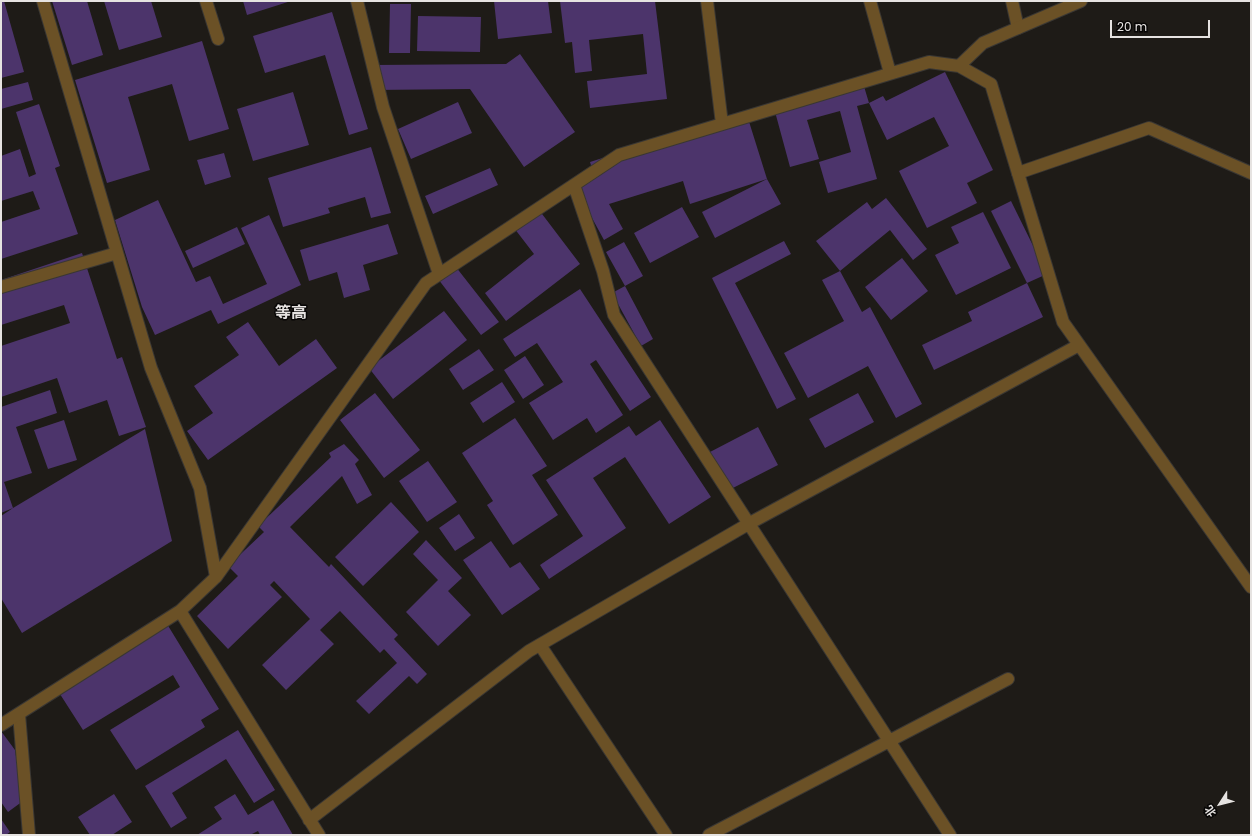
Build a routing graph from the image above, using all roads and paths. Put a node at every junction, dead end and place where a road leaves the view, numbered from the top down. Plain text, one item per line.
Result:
1 (43, 1) edge
2 (206, 1) edge
3 (357, 1) edge
4 (707, 1) edge
5 (870, 1) edge
6 (1012, 1) edge
7 (1081, 1) edge
8 (1018, 28) junction
9 (218, 40) dead end
10 (959, 66) junction
11 (890, 73) junction
12 (722, 124) junction
13 (1018, 173) junction
14 (1251, 173) edge
15 (574, 185) junction
16 (117, 253) junction
17 (438, 274) junction
18 (1, 287) edge
19 (1079, 345) junction
20 (750, 523) junction
21 (216, 577) junction
22 (1251, 588) edge
23 (180, 610) junction
24 (540, 645) junction
25 (1008, 679) dead end
26 (20, 714) junction
27 (1, 725) edge
28 (890, 742) junction
29 (309, 820) junction
30 (30, 835) edge
31 (319, 835) edge
32 (666, 835) edge
33 (709, 835) edge
34 (950, 835) edge

1 - 16 street
2 - 9 street
3 - 17 street
4 - 12 street
5 - 11 street
6 - 8 street
7 - 8 street
8 - 10 street
10 - 11 street
10 - 13 street
11 - 12 street
12 - 15 street
13 - 14 street
13 - 19 street
15 - 17 street
15 - 20 street
16 - 18 street
16 - 21 street
17 - 21 street
19 - 20 street
19 - 22 street
20 - 24 street
20 - 28 street
21 - 23 street
23 - 26 street
23 - 29 street
24 - 29 street
24 - 32 street
25 - 28 street
26 - 27 street
26 - 30 street
28 - 33 street
28 - 34 street
29 - 31 street

